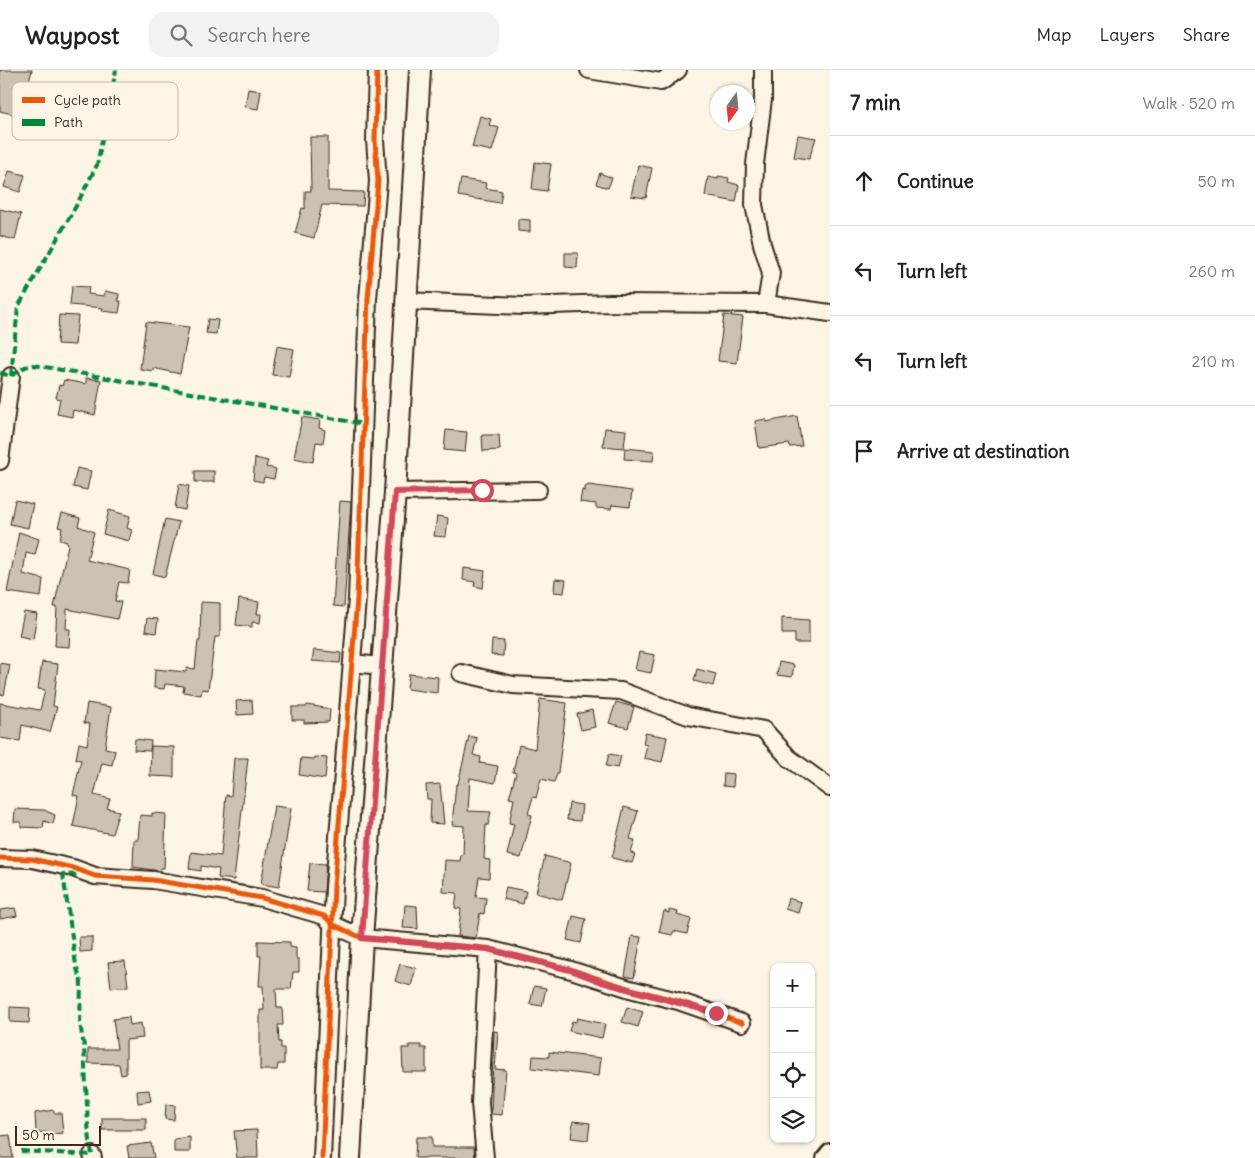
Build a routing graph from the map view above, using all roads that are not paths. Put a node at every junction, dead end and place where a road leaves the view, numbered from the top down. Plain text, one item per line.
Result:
1 (377, 70) edge
2 (420, 70) edge
3 (589, 70) edge
4 (678, 70) edge
5 (763, 70) edge
6 (405, 301) junction
7 (766, 304) junction
8 (830, 313) edge
9 (11, 376) dead end
10 (1, 450) edge
11 (538, 490) dead end
12 (395, 492) junction
13 (352, 664) junction
14 (381, 666) junction
15 (461, 674) dead end
16 (830, 788) edge
17 (0, 858) edge
18 (334, 925) junction
19 (362, 938) junction
20 (488, 949) junction
21 (742, 1023) dead end
22 (830, 1152) edge
23 (322, 1158) edge
24 (350, 1158) edge
25 (485, 1158) edge
26 (825, 1158) edge

1 - 13 street
2 - 6 main road
3 - 4 street
5 - 7 street
6 - 7 street
6 - 12 main road
7 - 8 street
9 - 10 street
11 - 12 street
12 - 14 main road
13 - 14 street
13 - 18 street
14 - 19 main road
15 - 16 street
17 - 18 street
18 - 19 street
18 - 23 street
19 - 20 street
19 - 24 main road
20 - 21 street
20 - 25 street
22 - 26 street

